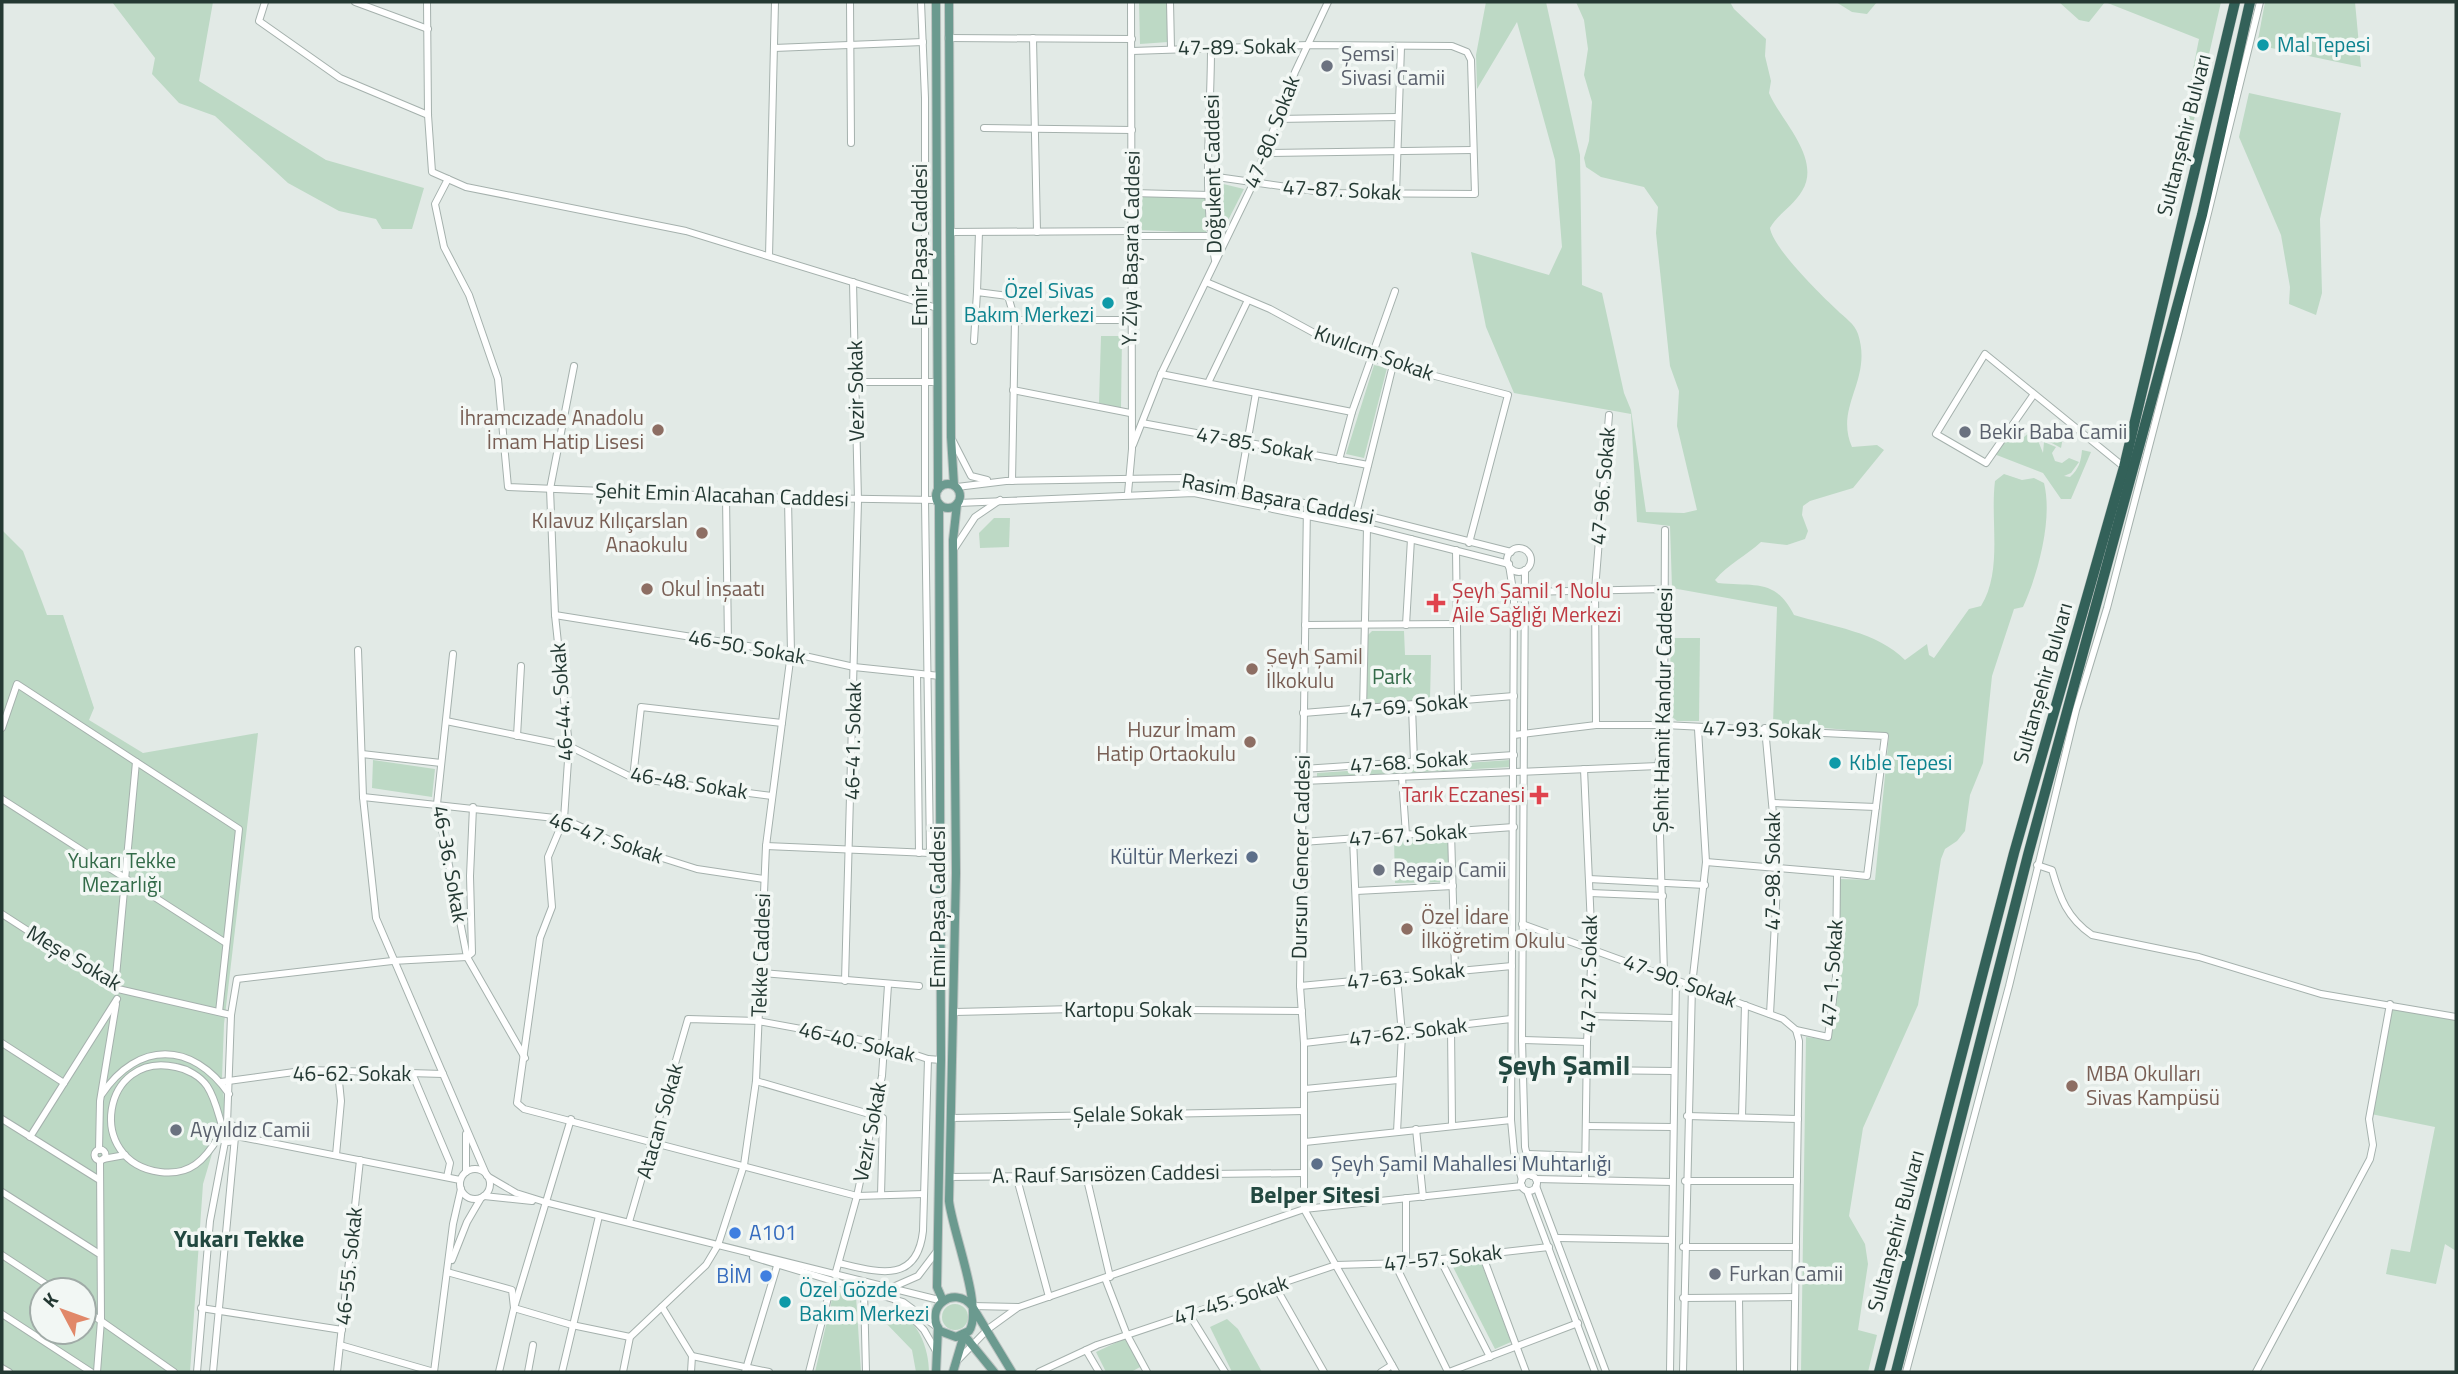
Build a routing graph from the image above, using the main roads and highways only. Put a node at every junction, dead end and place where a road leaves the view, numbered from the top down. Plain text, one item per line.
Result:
1 (936, 2) edge
2 (949, 2) edge
3 (2235, 2) edge
4 (2250, 2) edge
5 (955, 486) junction
6 (938, 489) junction
7 (937, 502) junction
8 (958, 504) junction
9 (943, 1301) junction
10 (972, 1306) junction
11 (938, 1328) junction
12 (964, 1335) junction
13 (936, 1372) edge
14 (953, 1372) edge
15 (994, 1372) edge
16 (1012, 1372) edge
17 (1879, 1372) edge
18 (1896, 1372) edge

1 - 6 main road, Emir Paşa Caddesi
2 - 5 main road, Emir Paşa Caddesi
3 - 17 highway, Sultanşehir Bulvarı
4 - 18 highway, Sultanşehir Bulvarı
5 - 6 main road
5 - 8 main road
6 - 7 main road
7 - 8 main road
7 - 9 main road, Emir Paşa Caddesi
8 - 10 main road, Emir Paşa Caddesi
9 - 10 main road
9 - 11 main road
10 - 12 main road
10 - 16 main road
11 - 12 main road
11 - 13 main road
12 - 14 main road
12 - 15 main road

